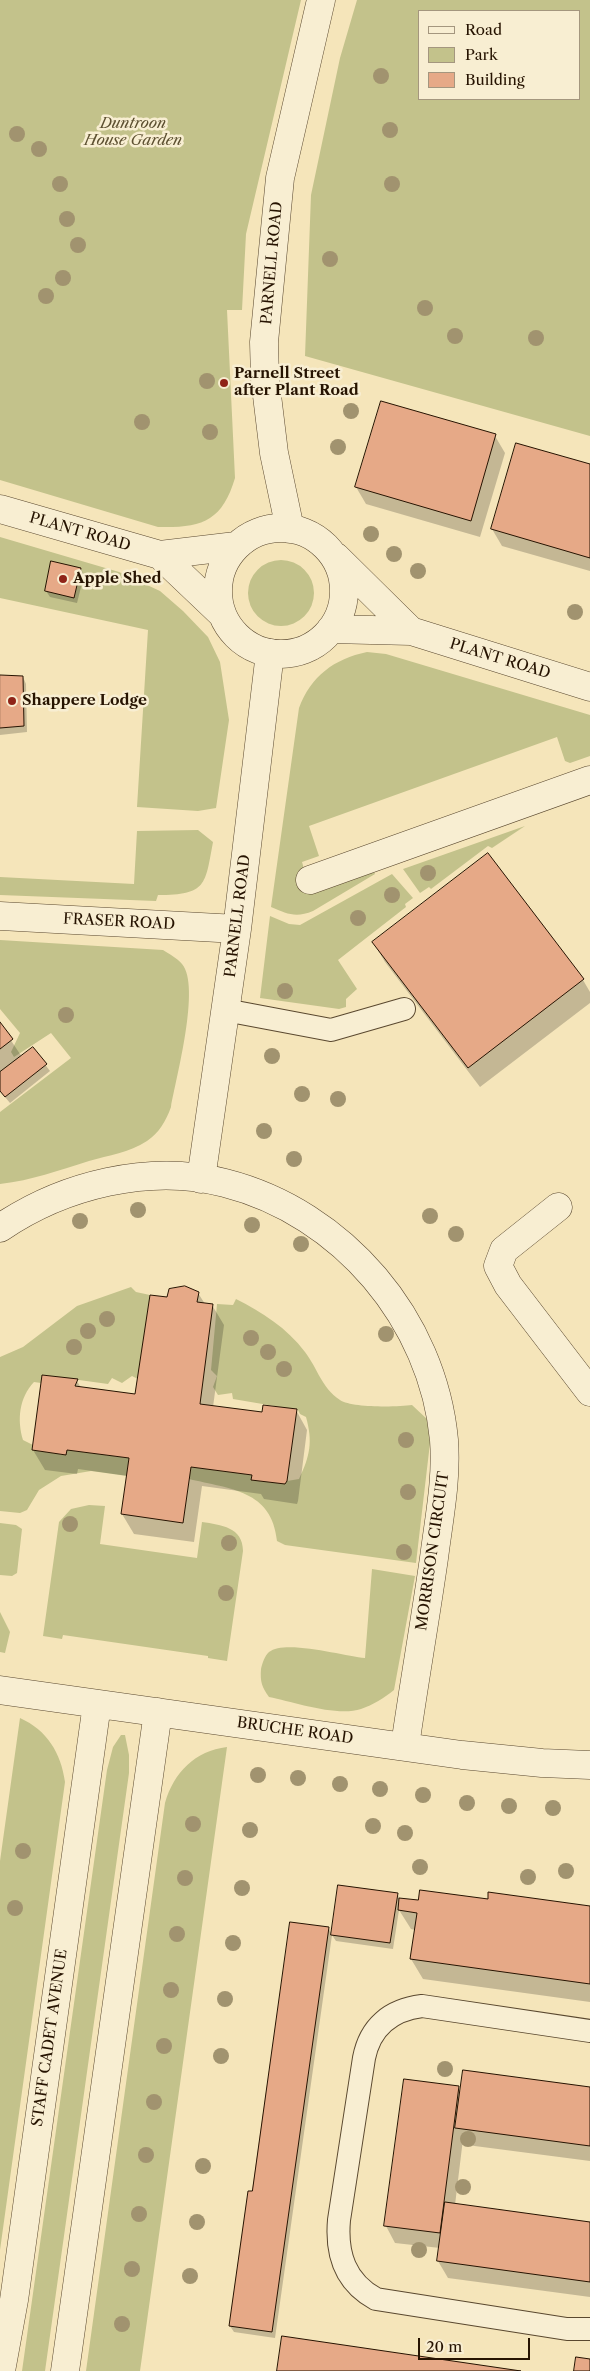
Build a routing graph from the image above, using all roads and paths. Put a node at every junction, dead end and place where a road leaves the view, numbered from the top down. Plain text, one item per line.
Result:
1 (321, 0) edge
2 (0, 509) edge
3 (290, 529) junction
4 (236, 546) junction
5 (328, 549) junction
6 (160, 555) junction
7 (221, 613) junction
8 (331, 629) junction
9 (411, 631) junction
10 (270, 653) junction
11 (590, 687) edge
12 (590, 780) edge
13 (310, 880) dead end
14 (0, 916) edge
15 (237, 928) junction
16 (404, 1009) dead end
17 (225, 1010) junction
18 (201, 1179) junction
19 (558, 1207) dead end
20 (0, 1228) edge
21 (590, 1392) edge
22 (0, 1690) edge
23 (97, 1704) junction
24 (158, 1712) junction
25 (405, 1746) junction
26 (590, 1765) edge
27 (590, 2031) edge
28 (590, 2329) edge
29 (1, 2371) edge
30 (65, 2371) edge

1 - 3 street, PARNELL ROAD
2 - 6 street, PLANT ROAD
3 - 4 street
3 - 5 street
4 - 6 street, PLANT ROAD
4 - 7 street
5 - 8 street
5 - 9 street, PLANT ROAD
6 - 7 street, PLANT ROAD
7 - 10 street
8 - 9 street, PLANT ROAD
8 - 10 street
9 - 11 street, PLANT ROAD
10 - 15 street, PARNELL ROAD
12 - 13 street
14 - 15 street, FRASER ROAD
15 - 17 street, PARNELL ROAD
16 - 17 lane
17 - 18 street, PARNELL ROAD
18 - 20 street, MORRISON CIRCUIT
18 - 25 street, MORRISON CIRCUIT
19 - 21 street
22 - 23 street, BRUCHE ROAD
23 - 24 street, BRUCHE ROAD
23 - 29 street, STAFF CADET AVENUE
24 - 25 street, BRUCHE ROAD
24 - 30 street
25 - 26 street, BRUCHE ROAD
27 - 28 lane

